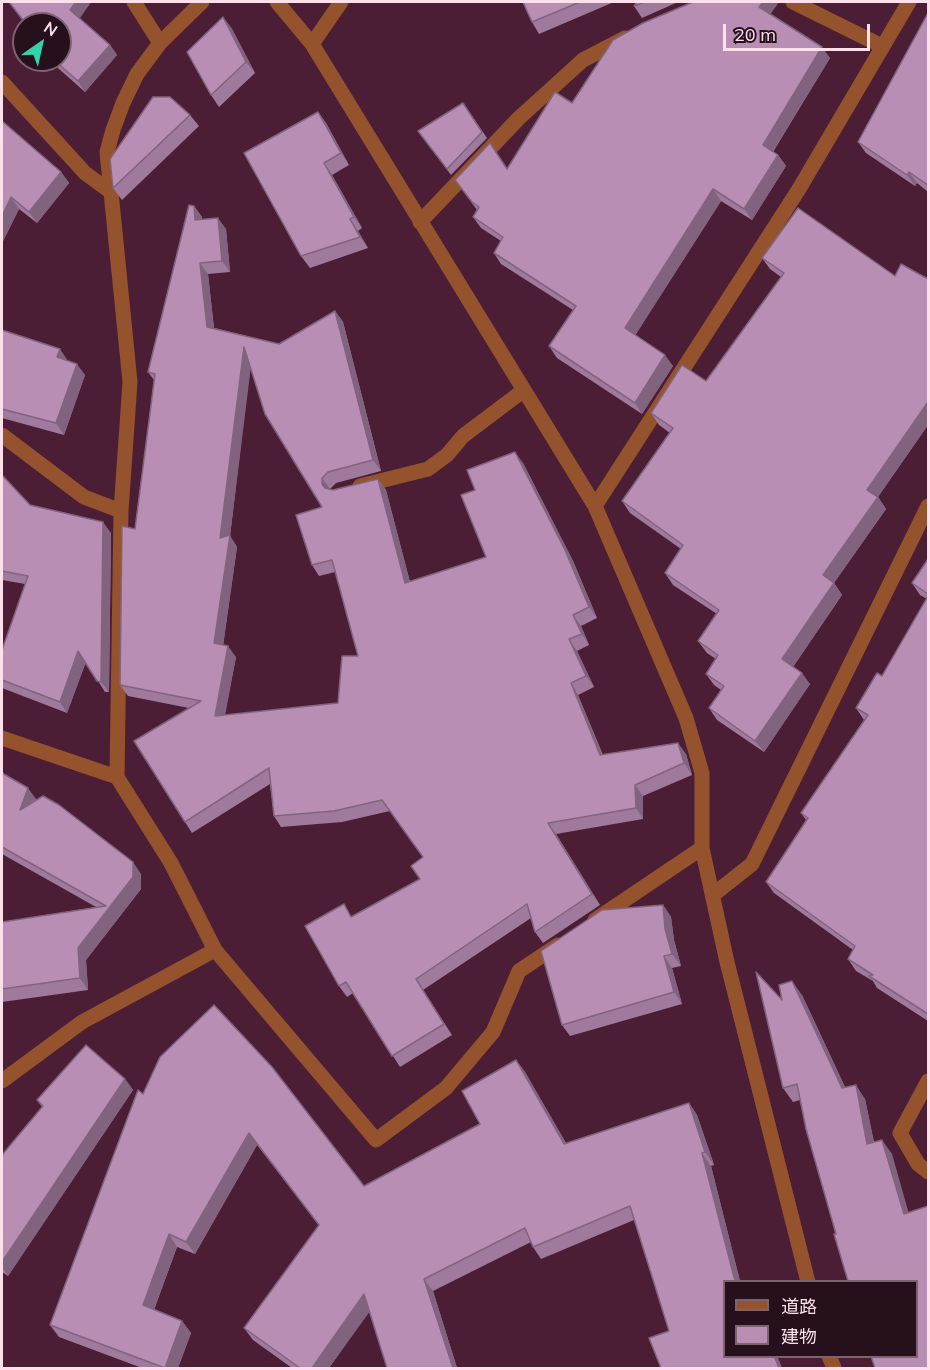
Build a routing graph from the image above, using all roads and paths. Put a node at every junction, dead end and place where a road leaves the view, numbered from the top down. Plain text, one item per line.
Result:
1 (134, 2) edge
2 (202, 2) edge
3 (277, 2) edge
4 (341, 2) edge
5 (793, 2) edge
6 (909, 2) edge
7 (638, 30) edge
8 (160, 43) junction
9 (312, 44) junction
10 (882, 46) junction
11 (2, 82) edge
12 (111, 192) junction
13 (420, 222) junction
14 (524, 390) junction
15 (2, 435) edge
16 (349, 489) edge
17 (595, 506) junction
18 (928, 506) edge
19 (121, 511) junction
20 (2, 738) edge
21 (117, 777) junction
22 (702, 848) junction
23 (714, 894) junction
24 (586, 926) edge
25 (567, 939) edge
26 (215, 950) junction
27 (2, 1081) edge
28 (928, 1081) edge
29 (928, 1172) edge
30 (808, 1280) edge

1 - 8 street
2 - 8 street
3 - 9 street
4 - 9 street
5 - 10 street
6 - 10 street
7 - 13 street
8 - 12 street
9 - 13 street
10 - 17 street
11 - 12 street
12 - 19 street
13 - 14 street
14 - 16 street
14 - 17 street
15 - 19 street
17 - 22 street
18 - 23 street
19 - 21 street
20 - 21 street
21 - 26 street
22 - 23 street
22 - 24 street
23 - 30 street
25 - 26 street
26 - 27 street
28 - 29 street

